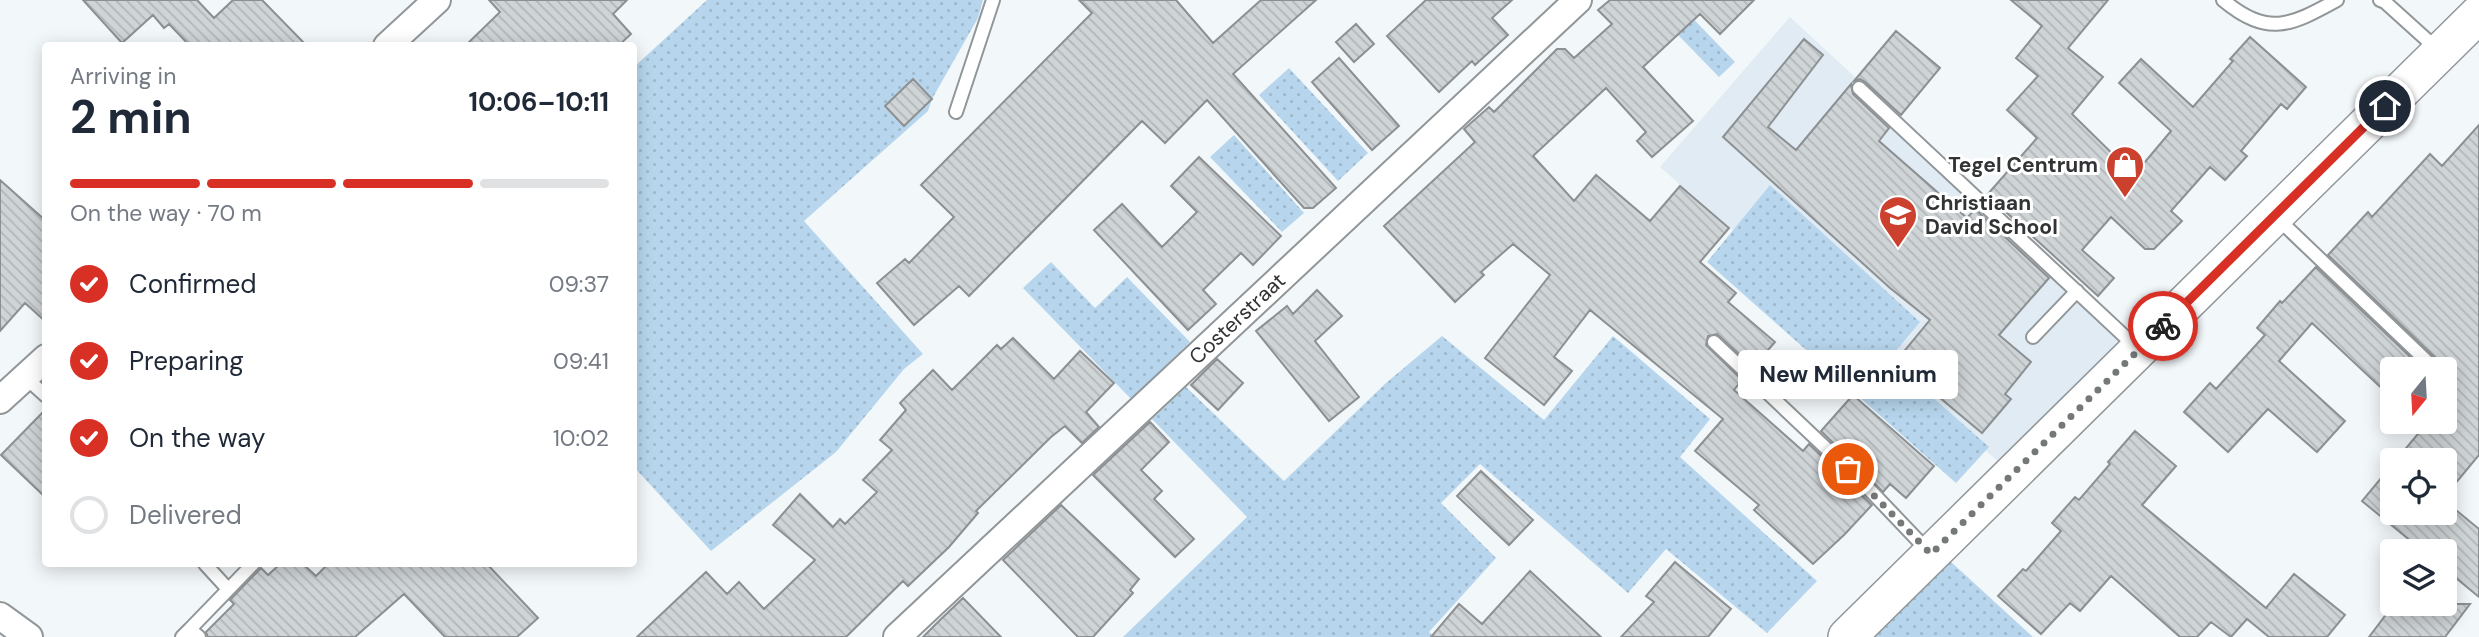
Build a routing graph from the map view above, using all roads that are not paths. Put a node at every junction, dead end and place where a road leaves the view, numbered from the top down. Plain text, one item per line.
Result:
1 (437, 0) edge
2 (993, 0) edge
3 (1578, 0) edge
4 (2223, 0) edge
5 (2337, 0) edge
6 (2380, 0) edge
7 (2479, 14) edge
8 (391, 42) edge
9 (2440, 52) junction
10 (1859, 88) dead end
11 (956, 112) dead end
12 (2274, 215) junction
13 (2077, 291) junction
14 (2032, 337) dead end
15 (1714, 342) dead end
16 (2138, 349) junction
17 (2422, 357) edge
18 (42, 362) edge
19 (25, 377) junction
20 (42, 392) edge
21 (0, 400) edge
22 (1931, 554) junction
23 (208, 567) edge
24 (250, 567) edge
25 (227, 588) junction
26 (0, 616) edge
27 (191, 634) edge
28 (29, 637) edge
29 (897, 637) edge
30 (1847, 637) edge

1 - 8 street
2 - 11 lane
3 - 29 street, Costerstraat
4 - 5 lane
6 - 9 lane
7 - 9 street
9 - 12 street
10 - 13 lane
12 - 16 street
12 - 17 lane
13 - 14 lane
13 - 16 lane
15 - 22 lane
16 - 22 street
18 - 19 street
19 - 20 lane
19 - 21 street
22 - 30 street
23 - 25 lane
24 - 25 lane
25 - 27 lane
26 - 28 street

